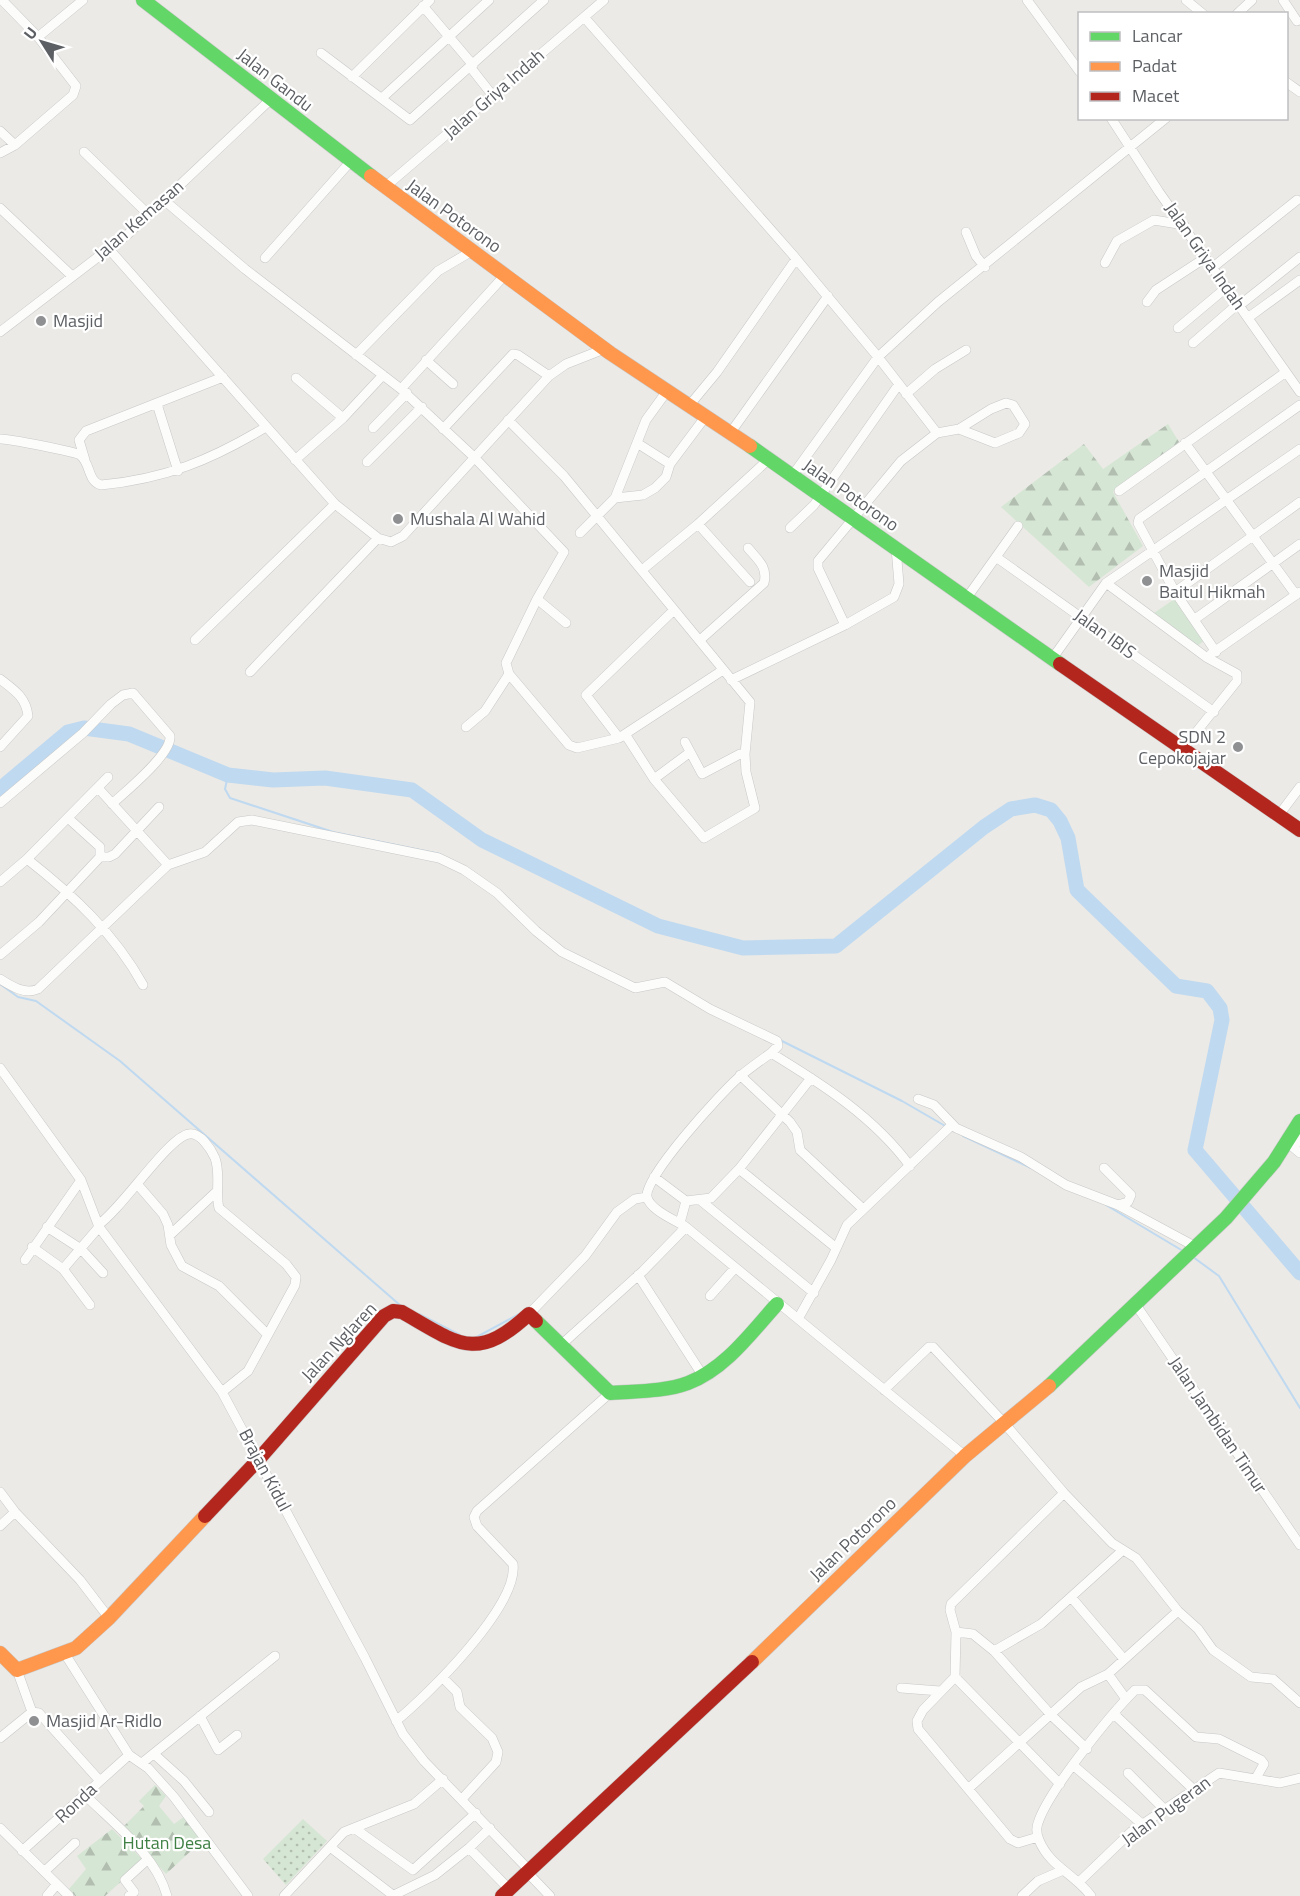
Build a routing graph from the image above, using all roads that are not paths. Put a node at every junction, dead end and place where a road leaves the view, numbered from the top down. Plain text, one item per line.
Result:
1 (2, 0) edge
2 (83, 0) edge
3 (143, 0) edge
4 (489, 0) edge
5 (544, 0) edge
6 (603, 0) edge
7 (1027, 0) edge
8 (1186, 0) edge
9 (1252, 0) edge
10 (1283, 0) edge
11 (427, 3) edge
12 (1201, 12) edge
13 (1239, 12) edge
14 (584, 17) junction
15 (1298, 21) edge
16 (38, 37) junction
17 (448, 37) junction
18 (321, 53) dead end
19 (472, 66) junction
20 (1078, 69) edge
21 (352, 76) junction
22 (1288, 83) edge
23 (1300, 92) edge
24 (493, 96) junction
25 (382, 98) junction
26 (270, 99) junction
27 (1112, 120) edge
28 (1164, 120) edge
29 (0, 131) edge
30 (15, 145) junction
31 (1131, 148) junction
32 (84, 152) dead end
33 (0, 153) edge
34 (351, 161) junction
35 (384, 187) junction
36 (164, 200) junction
37 (1298, 200) dead end
38 (0, 208) edge
39 (148, 214) junction
40 (1184, 225) junction
41 (966, 232) dead end
42 (109, 249) junction
43 (472, 251) junction
44 (1300, 257) edge
45 (265, 258) dead end
46 (1205, 258) junction
47 (796, 259) junction
48 (1105, 263) dead end
49 (985, 267) junction
50 (1212, 268) junction
51 (505, 275) junction
52 (72, 276) junction
53 (1300, 280) edge
54 (1227, 287) junction
55 (828, 296) junction
56 (1147, 302) dead end
57 (1239, 304) junction
58 (1248, 317) junction
59 (1178, 328) dead end
60 (0, 332) edge
61 (1193, 343) dead end
62 (604, 349) junction
63 (966, 350) dead end
64 (356, 355) junction
65 (878, 357) junction
66 (426, 360) junction
67 (1286, 372) junction
68 (383, 375) junction
69 (224, 376) junction
70 (549, 376) junction
71 (296, 378) dead end
72 (453, 384) dead end
73 (899, 384) junction
74 (404, 391) junction
75 (667, 392) junction
76 (1300, 392) edge
77 (906, 394) junction
78 (157, 404) junction
79 (1300, 405) edge
80 (688, 406) junction
81 (422, 407) junction
82 (706, 416) junction
83 (343, 418) junction
84 (508, 420) junction
85 (266, 427) junction
86 (373, 428) dead end
87 (443, 429) junction
88 (959, 429) junction
89 (731, 432) junction
90 (937, 434) junction
91 (0, 439) edge
92 (637, 443) junction
93 (1185, 443) junction
94 (1300, 449) edge
95 (474, 457) junction
96 (769, 459) junction
97 (295, 460) junction
98 (86, 461) junction
99 (367, 462) dead end
100 (670, 464) junction
101 (178, 471) junction
102 (1207, 472) junction
103 (792, 476) junction
104 (1119, 491) dead end
105 (819, 496) junction
106 (615, 498) junction
107 (1228, 501) junction
108 (1300, 502) edge
109 (335, 504) junction
110 (597, 517) junction
111 (855, 518) junction
112 (698, 524) junction
113 (1018, 526) dead end
114 (790, 528) dead end
115 (580, 533) dead end
116 (1254, 536) junction
117 (378, 538) junction
118 (1300, 544) edge
119 (748, 548) dead end
120 (896, 548) junction
121 (1153, 553) junction
122 (996, 557) junction
123 (1273, 564) junction
124 (642, 570) junction
125 (750, 582) dead end
126 (1106, 583) junction
127 (1175, 592) junction
128 (1298, 593) edge
129 (537, 599) junction
130 (966, 599) junction
131 (674, 610) junction
132 (1081, 618) junction
133 (1196, 619) junction
134 (566, 623) dead end
135 (845, 625) junction
136 (195, 640) dead end
137 (700, 640) junction
138 (1216, 652) junction
139 (1206, 657) junction
140 (1052, 659) junction
141 (723, 670) junction
142 (250, 672) dead end
143 (509, 674) junction
144 (0, 679) edge
145 (732, 680) junction
146 (1214, 712) junction
147 (466, 727) dead end
148 (622, 736) junction
149 (685, 742) dead end
150 (0, 747) edge
151 (1182, 750) junction
152 (689, 753) junction
153 (740, 754) dead end
154 (108, 777) dead end
155 (654, 779) junction
156 (1300, 787) edge
157 (98, 788) junction
158 (0, 803) edge
159 (112, 804) junction
160 (159, 807) dead end
161 (1279, 815) junction
162 (68, 818) junction
163 (1300, 830) edge
164 (137, 831) junction
165 (100, 857) junction
166 (27, 859) junction
167 (168, 866) junction
168 (0, 882) edge
169 (67, 892) junction
170 (102, 927) junction
171 (0, 955) edge
172 (0, 979) edge
173 (143, 985) dead end
174 (771, 1053) junction
175 (0, 1068) edge
176 (740, 1075) junction
177 (811, 1078) junction
178 (918, 1099) dead end
179 (781, 1114) junction
180 (1300, 1121) edge
181 (950, 1127) junction
182 (1296, 1145) edge
183 (910, 1166) junction
184 (1104, 1168) dead end
185 (739, 1169) junction
186 (654, 1177) junction
187 (81, 1180) junction
188 (138, 1185) junction
189 (215, 1193) junction
190 (647, 1197) junction
191 (700, 1200) junction
192 (686, 1201) junction
193 (1118, 1205) junction
194 (862, 1208) junction
195 (683, 1225) junction
196 (99, 1226) junction
197 (47, 1227) junction
198 (170, 1235) junction
199 (32, 1246) junction
200 (835, 1247) junction
201 (81, 1249) junction
202 (1191, 1252) junction
203 (25, 1260) dead end
204 (735, 1268) junction
205 (63, 1269) junction
206 (103, 1273) dead end
207 (638, 1275) junction
208 (814, 1293) junction
209 (710, 1296) dead end
210 (777, 1304) junction
211 (90, 1305) dead end
212 (1136, 1305) junction
213 (529, 1314) junction
214 (798, 1319) junction
215 (267, 1333) junction
216 (561, 1345) junction
217 (703, 1376) junction
218 (884, 1390) junction
219 (222, 1392) junction
220 (610, 1393) junction
221 (1005, 1424) junction
222 (965, 1456) junction
223 (259, 1459) junction
224 (0, 1492) edge
225 (1064, 1493) junction
226 (15, 1512) junction
227 (0, 1526) edge
228 (1300, 1545) edge
229 (1123, 1550) junction
230 (1071, 1597) junction
231 (1178, 1611) junction
232 (109, 1618) junction
233 (956, 1632) junction
234 (994, 1651) junction
235 (0, 1653) edge
236 (65, 1654) junction
237 (275, 1656) dead end
238 (1123, 1658) junction
239 (17, 1670) junction
240 (1108, 1674) junction
241 (955, 1677) junction
242 (443, 1678) junction
243 (901, 1688) dead end
244 (940, 1691) junction
245 (1126, 1699) junction
246 (1300, 1703) edge
247 (32, 1712) junction
248 (1114, 1714) junction
249 (200, 1716) junction
250 (1052, 1716) junction
251 (396, 1721) junction
252 (237, 1735) dead end
253 (0, 1737) edge
254 (1020, 1742) junction
255 (1087, 1749) junction
256 (154, 1754) junction
257 (129, 1755) junction
258 (142, 1763) junction
259 (1074, 1766) junction
260 (1128, 1773) dead end
261 (1256, 1778) junction
262 (443, 1779) junction
263 (1300, 1779) edge
264 (100, 1781) junction
265 (1060, 1784) junction
266 (968, 1789) junction
267 (1193, 1789) junction
268 (85, 1795) junction
269 (462, 1799) junction
270 (1164, 1809) junction
271 (209, 1812) dead end
272 (476, 1813) junction
273 (1142, 1824) junction
274 (0, 1828) edge
275 (354, 1828) junction
276 (490, 1828) junction
277 (1038, 1837) junction
278 (75, 1843) dead end
279 (330, 1846) junction
280 (469, 1848) junction
281 (22, 1851) junction
282 (147, 1860) junction
283 (45, 1871) junction
284 (528, 1871) junction
285 (1061, 1871) junction
286 (1079, 1882) junction
287 (57, 1884) junction
288 (506, 1892) edge
289 (47, 1896) edge
290 (69, 1896) edge
291 (129, 1896) edge
292 (167, 1896) edge
293 (248, 1896) edge
294 (284, 1896) edge
295 (393, 1896) edge
296 (550, 1896) edge
297 (1022, 1896) edge
298 (1091, 1896) edge

1 - 16 street
2 - 16 street
3 - 26 street, Jalan Gandu
4 - 17 street
5 - 19 street
6 - 14 street, Jalan Griya Indah
7 - 20 street
8 - 12 street
9 - 13 street
10 - 15 street
11 - 17 street
11 - 21 street
14 - 24 street, Jalan Griya Indah
14 - 47 street
16 - 30 street
17 - 19 street
17 - 25 street
18 - 21 street
19 - 24 street
19 - 25 street
21 - 25 street
22 - 23 street
24 - 35 street, Jalan Griya Indah
26 - 34 street, Jalan Gandu
26 - 36 street, Jalan Kemasan
27 - 31 street, Jalan Griya Indah
28 - 31 street
29 - 30 street
30 - 33 street
31 - 40 street, Jalan Griya Indah
31 - 49 street
32 - 39 street
34 - 35 street, Jalan Gandu
34 - 45 street
35 - 43 street, Jalan Potorono
36 - 39 street, Jalan Kemasan
36 - 64 street
37 - 50 street
38 - 52 street
39 - 42 street, Jalan Kemasan
40 - 46 street, Jalan Griya Indah
40 - 48 street
41 - 49 street
42 - 52 street, Jalan Kemasan
42 - 69 street
43 - 51 street, Jalan Potorono
43 - 64 street
44 - 57 street
46 - 50 street, Jalan Griya Indah
46 - 56 street
47 - 55 street
47 - 80 street
49 - 65 street
50 - 54 street, Jalan Griya Indah
51 - 62 street, Jalan Potorono
51 - 66 street
52 - 60 street, Jalan Kemasan
53 - 58 street
54 - 57 street, Jalan Griya Indah
54 - 59 street
55 - 65 street
55 - 89 street
57 - 58 street, Jalan Griya Indah
57 - 61 street
58 - 67 street, Jalan Griya Indah
62 - 70 street
62 - 75 street, Jalan Potorono
63 - 77 street
64 - 68 street
65 - 73 street
65 - 103 street
66 - 72 street
66 - 74 street
67 - 76 street, Jalan Griya Indah
67 - 93 street
68 - 74 street
68 - 83 street
69 - 78 street
69 - 85 street
70 - 84 street
70 - 87 street
71 - 83 street
73 - 77 street
73 - 105 street
74 - 81 street
74 - 86 street
75 - 80 street, Jalan Potorono
75 - 92 street
77 - 90 street
78 - 98 street
78 - 101 street
79 - 102 street
80 - 82 street, Jalan Potorono
81 - 87 street
81 - 99 street
82 - 89 street, Jalan Potorono
82 - 100 street
83 - 97 street
84 - 95 street
84 - 110 street
85 - 97 street
85 - 101 street
87 - 95 street
88 - 88 street
88 - 90 street
89 - 96 street, Jalan Potorono
90 - 111 street
91 - 98 street
92 - 100 street
92 - 106 street
93 - 102 street
93 - 104 street
94 - 107 street
95 - 117 street
95 - 129 street
96 - 103 street, Jalan Potorono
96 - 112 street
97 - 109 street
98 - 101 street
100 - 106 street
102 - 107 street
102 - 121 street
103 - 105 street, Jalan Potorono
105 - 111 street, Jalan Potorono
105 - 114 street
106 - 110 street
107 - 116 street
107 - 121 street
108 - 116 street
109 - 117 street
109 - 136 street
110 - 115 street
110 - 124 street
111 - 120 street, Jalan Potorono
111 - 135 street
112 - 124 street
112 - 125 street
113 - 122 street
116 - 123 street
116 - 127 street
117 - 142 street
118 - 123 street
119 - 137 street
120 - 130 street, Jalan Potorono
120 - 135 street
121 - 126 street
121 - 127 street
122 - 130 street
122 - 132 street, Jalan IBIS
123 - 128 street
123 - 133 street
124 - 131 street
126 - 132 street
126 - 139 street
127 - 133 street
128 - 138 street
129 - 134 street
129 - 143 street
130 - 140 street, Jalan Potorono
131 - 137 street
131 - 148 street
132 - 140 street
132 - 146 street, Jalan IBIS
133 - 138 street
135 - 145 street
137 - 141 street
138 - 139 street
139 - 146 street
140 - 151 street, Jalan Potorono
141 - 145 street
141 - 148 street
143 - 147 street
143 - 148 street
144 - 150 street
145 - 155 street
146 - 151 street
148 - 155 street
149 - 152 street
151 - 161 street, Jalan Potorono
152 - 153 street
152 - 155 street
154 - 157 street
156 - 161 street
157 - 159 street
157 - 162 street
158 - 159 street
159 - 164 street
160 - 164 street
161 - 163 street, Jalan Potorono
162 - 165 street
162 - 166 street
164 - 165 street
164 - 167 street
165 - 169 street
166 - 168 street
166 - 169 street
167 - 170 street
167 - 174 street
169 - 170 street
169 - 171 street
170 - 172 street
170 - 173 street
174 - 176 street
174 - 177 street
175 - 187 street, Brajan Kidul
176 - 179 street
176 - 186 street
177 - 179 street
177 - 183 street
178 - 181 street
179 - 185 street
179 - 194 street
180 - 182 street
181 - 183 street
181 - 193 street
182 - 202 street, Jalan Potorono
183 - 194 street
184 - 193 street
185 - 191 street
185 - 200 street
186 - 190 street
186 - 192 street
187 - 196 street, Brajan Kidul
187 - 197 street
188 - 189 street
188 - 196 street
188 - 198 street
189 - 198 street
189 - 215 street
190 - 195 street
190 - 213 street
191 - 192 street
191 - 208 street
192 - 195 street
193 - 202 street
194 - 200 street
195 - 204 street
195 - 207 street
196 - 201 street
196 - 219 street, Brajan Kidul
197 - 199 street
197 - 201 street
198 - 215 street
199 - 203 street
199 - 205 street
200 - 208 street
201 - 205 street
201 - 206 street
202 - 212 street, Jalan Potorono
204 - 209 street
204 - 210 street
205 - 211 street
207 - 216 street
207 - 217 street
208 - 214 street
210 - 214 street
210 - 217 street
212 - 221 street, Jalan Potorono
212 - 228 street, Jalan Jambidan Timur
213 - 216 street
213 - 223 street, Jalan Nglaren
214 - 218 street
215 - 219 street
216 - 220 street
217 - 220 street
218 - 221 street
218 - 222 street
219 - 223 street, Brajan Kidul
220 - 242 street
221 - 222 street, Jalan Potorono
221 - 225 street
222 - 284 street, Jalan Potorono
223 - 232 street, Jalan Nglaren
223 - 251 street, Brajan Kidul
224 - 226 street
225 - 229 street
225 - 233 street
226 - 227 street
226 - 232 street
229 - 230 street
229 - 231 street
230 - 234 street
230 - 238 street
231 - 238 street
231 - 246 street
232 - 236 street, Jalan Nglaren
233 - 234 street
233 - 241 street
234 - 250 street
235 - 239 street
236 - 239 street, Jalan Nglaren
236 - 257 street
237 - 249 street
238 - 240 street
239 - 247 street
240 - 245 street
240 - 250 street
241 - 244 street
241 - 254 street
242 - 251 street
242 - 269 street
243 - 244 street
244 - 266 street
245 - 248 street
245 - 261 street
247 - 253 street
247 - 264 street
248 - 255 street
248 - 267 street
249 - 252 street
249 - 256 street
250 - 254 street
250 - 255 street
251 - 262 street, Brajan Kidul
254 - 265 street
254 - 266 street
255 - 259 street
256 - 258 street
256 - 271 street
257 - 258 street
257 - 264 street, Ronda
258 - 293 street
259 - 265 street
259 - 273 street
260 - 270 street
261 - 263 street, Jalan Pugeran
261 - 267 street, Jalan Pugeran
262 - 269 street, Brajan Kidul
262 - 275 street
264 - 268 street, Ronda
265 - 277 street
266 - 277 street
267 - 270 street, Jalan Pugeran
268 - 281 street, Ronda
268 - 282 street
269 - 272 street, Brajan Kidul
270 - 273 street, Jalan Pugeran
272 - 275 street
272 - 276 street, Brajan Kidul
273 - 286 street, Jalan Pugeran
274 - 281 street
275 - 279 street
276 - 280 street
276 - 284 street, Brajan Kidul
277 - 285 street
278 - 283 street
279 - 294 street
279 - 295 street
280 - 288 street
280 - 295 street
281 - 283 street
282 - 291 street
282 - 292 street
283 - 287 street
284 - 288 street, Jalan Potorono
284 - 296 street, Brajan Kidul
285 - 286 street
285 - 297 street
286 - 298 street
287 - 289 street
287 - 290 street

